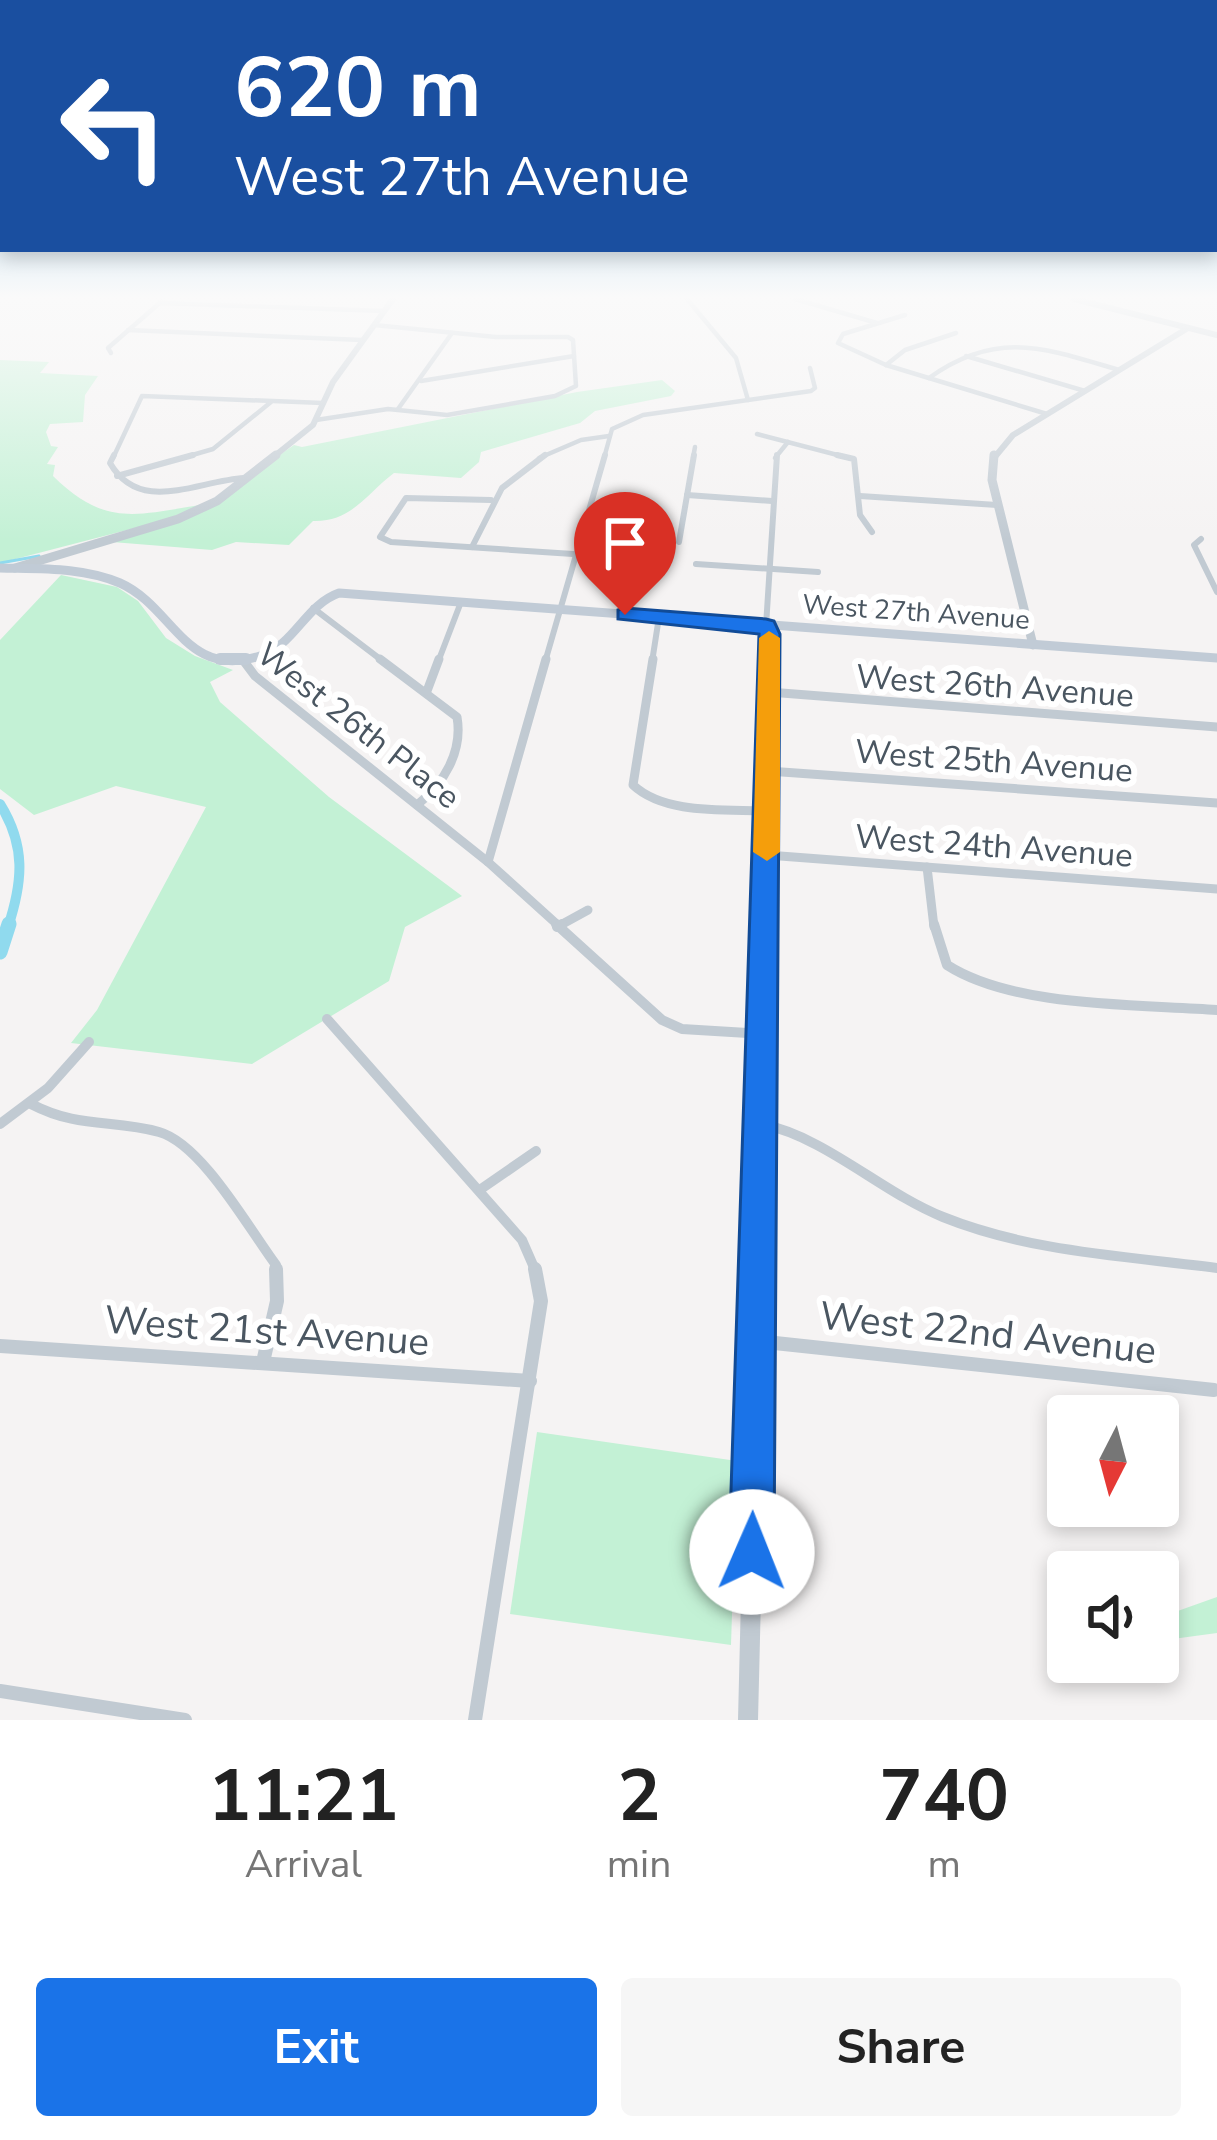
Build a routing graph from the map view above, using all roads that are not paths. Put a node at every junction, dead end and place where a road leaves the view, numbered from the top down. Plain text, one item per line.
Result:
1 (338, 379) edge
2 (432, 379) edge
3 (576, 379) edge
4 (742, 379) edge
5 (812, 379) edge
6 (933, 379) edge
7 (1045, 379) edge
8 (1104, 379) edge
9 (421, 381) joint
10 (1085, 391) junction
11 (748, 400) junction
12 (271, 402) junction
13 (323, 403) junction
14 (398, 409) junction
15 (1047, 413) junction
16 (316, 420) junction
17 (757, 434) dead end
18 (609, 436) junction
19 (788, 442) junction
20 (695, 446) dead end
21 (117, 476) junction
22 (244, 478) junction
23 (687, 495) junction
24 (860, 496) junction
25 (491, 500) junction
26 (772, 500) junction
27 (998, 505) junction
28 (872, 532) dead end
29 (1201, 539) dead end
30 (679, 542) dead end
31 (472, 547) junction
32 (573, 554) junction
33 (696, 564) dead end
34 (0, 568) edge
35 (14, 568) junction
36 (767, 568) junction
37 (818, 572) dead end
38 (1217, 592) edge
39 (460, 602) junction
40 (313, 608) junction
41 (558, 610) junction
42 (659, 617) junction
43 (766, 626) junction
44 (1033, 645) junction
45 (1217, 658) edge
46 (243, 660) junction
47 (428, 691) junction
48 (769, 692) junction
49 (1217, 727) edge
50 (768, 771) junction
51 (1217, 803) edge
52 (417, 805) junction
53 (767, 812) junction
54 (767, 855) junction
55 (488, 862) junction
56 (927, 867) junction
57 (1217, 889) edge
58 (588, 910) dead end
59 (557, 927) junction
60 (1217, 1010) edge
61 (327, 1019) dead end
62 (765, 1034) junction
63 (89, 1042) dead end
64 (31, 1103) junction
65 (0, 1124) edge
66 (762, 1124) junction
67 (536, 1151) dead end
68 (481, 1190) junction
69 (1217, 1268) edge
70 (756, 1341) junction
71 (0, 1346) edge
72 (263, 1362) junction
73 (530, 1381) junction
74 (1214, 1390) dead end
75 (0, 1691) edge
76 (185, 1720) edge
77 (475, 1720) edge
78 (748, 1720) edge

1 - 13 street
2 - 9 street
3 - 14 street
4 - 11 street
5 - 11 street
6 - 15 street
7 - 10 street
8 - 10 street
9 - 14 street
10 - 15 street
11 - 18 street
12 - 13 street
12 - 21 street
12 - 21 street
13 - 16 street
14 - 16 street
15 - 27 street
16 - 22 street
17 - 19 street
18 - 25 street
18 - 32 street
19 - 24 street
19 - 26 street
20 - 23 street
21 - 22 street
22 - 35 street
23 - 26 street
23 - 30 street
24 - 27 street
24 - 28 street
25 - 31 street
25 - 31 street
26 - 36 street
27 - 44 street
29 - 38 street
31 - 32 street
32 - 41 street
33 - 36 street
34 - 35 main road
35 - 46 main road, West 26th Place
36 - 37 street
36 - 43 street
39 - 40 main road, West 27th Avenue
39 - 41 main road, West 27th Avenue
39 - 47 street
40 - 46 main road
40 - 47 street
41 - 42 main road, West 27th Avenue
41 - 55 street
42 - 43 main road, West 27th Avenue
42 - 53 street
43 - 44 main road, West 27th Avenue
43 - 48 street
44 - 45 main road, West 27th Avenue
46 - 52 street, West 26th Place
47 - 52 street
48 - 49 street, West 26th Avenue
48 - 50 street
50 - 51 street, West 25th Avenue
50 - 53 street
52 - 55 street, West 26th Place
53 - 54 street
54 - 56 street, West 24th Avenue
54 - 62 street
55 - 59 street, West 26th Place
56 - 57 street, West 24th Avenue
56 - 60 street
58 - 59 street
59 - 62 street, West 26th Place
61 - 68 street
62 - 66 street
63 - 64 street
64 - 65 street
64 - 72 street
66 - 69 street
66 - 70 street
67 - 68 street
68 - 73 street
70 - 74 street, West 22nd Avenue
70 - 78 street
71 - 72 street, West 21st Avenue
72 - 73 street, West 21st Avenue
73 - 77 street
75 - 76 street

